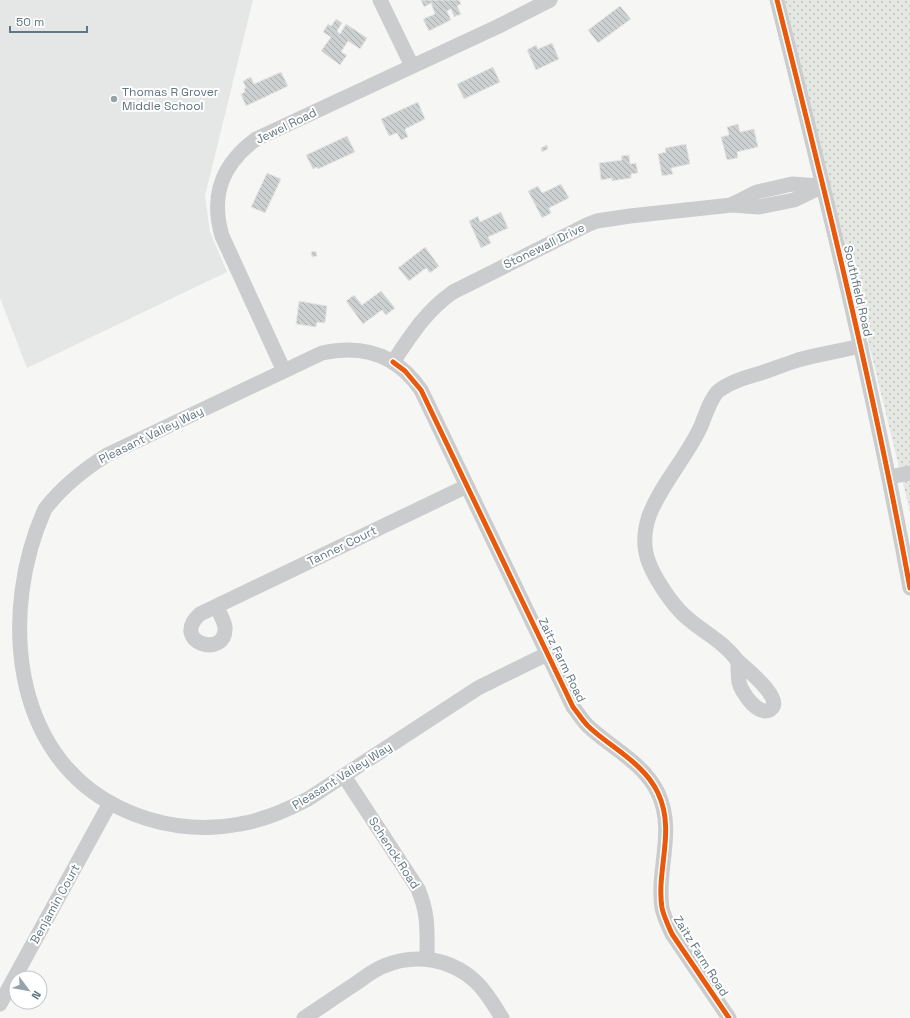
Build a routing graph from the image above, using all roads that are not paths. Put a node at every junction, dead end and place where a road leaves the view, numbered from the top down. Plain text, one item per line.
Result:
1 (380, 0) edge
2 (550, 0) edge
3 (777, 0) edge
4 (412, 66) junction
5 (823, 186) junction
6 (861, 346) junction
7 (393, 362) junction
8 (284, 371) junction
9 (910, 473) edge
10 (889, 477) junction
11 (467, 486) junction
12 (910, 588) edge
13 (217, 607) dead end
14 (547, 654) junction
15 (738, 661) dead end
16 (344, 776) junction
17 (110, 803) junction
18 (427, 959) junction
19 (0, 1004) edge
20 (304, 1018) edge
21 (502, 1018) edge
22 (729, 1018) edge

1 - 4 street
2 - 4 street, Jewel Road
3 - 5 street, Southfield Road
4 - 8 street, Jewel Road
5 - 6 street, Southfield Road
5 - 7 street, Stonewall Drive
6 - 10 street, Southfield Road
6 - 15 street
7 - 8 street, Pleasant Valley Way
7 - 11 street, Zaitz Farm Road
8 - 17 street, Pleasant Valley Way
9 - 10 street
10 - 12 street, Southfield Road
11 - 13 street, Tanner Court
11 - 14 street, Zaitz Farm Road
14 - 16 street, Pleasant Valley Way
14 - 22 street, Zaitz Farm Road
16 - 17 street, Pleasant Valley Way
16 - 18 street, Schenck Road
17 - 19 street, Benjamin Court
18 - 20 street
18 - 21 street

